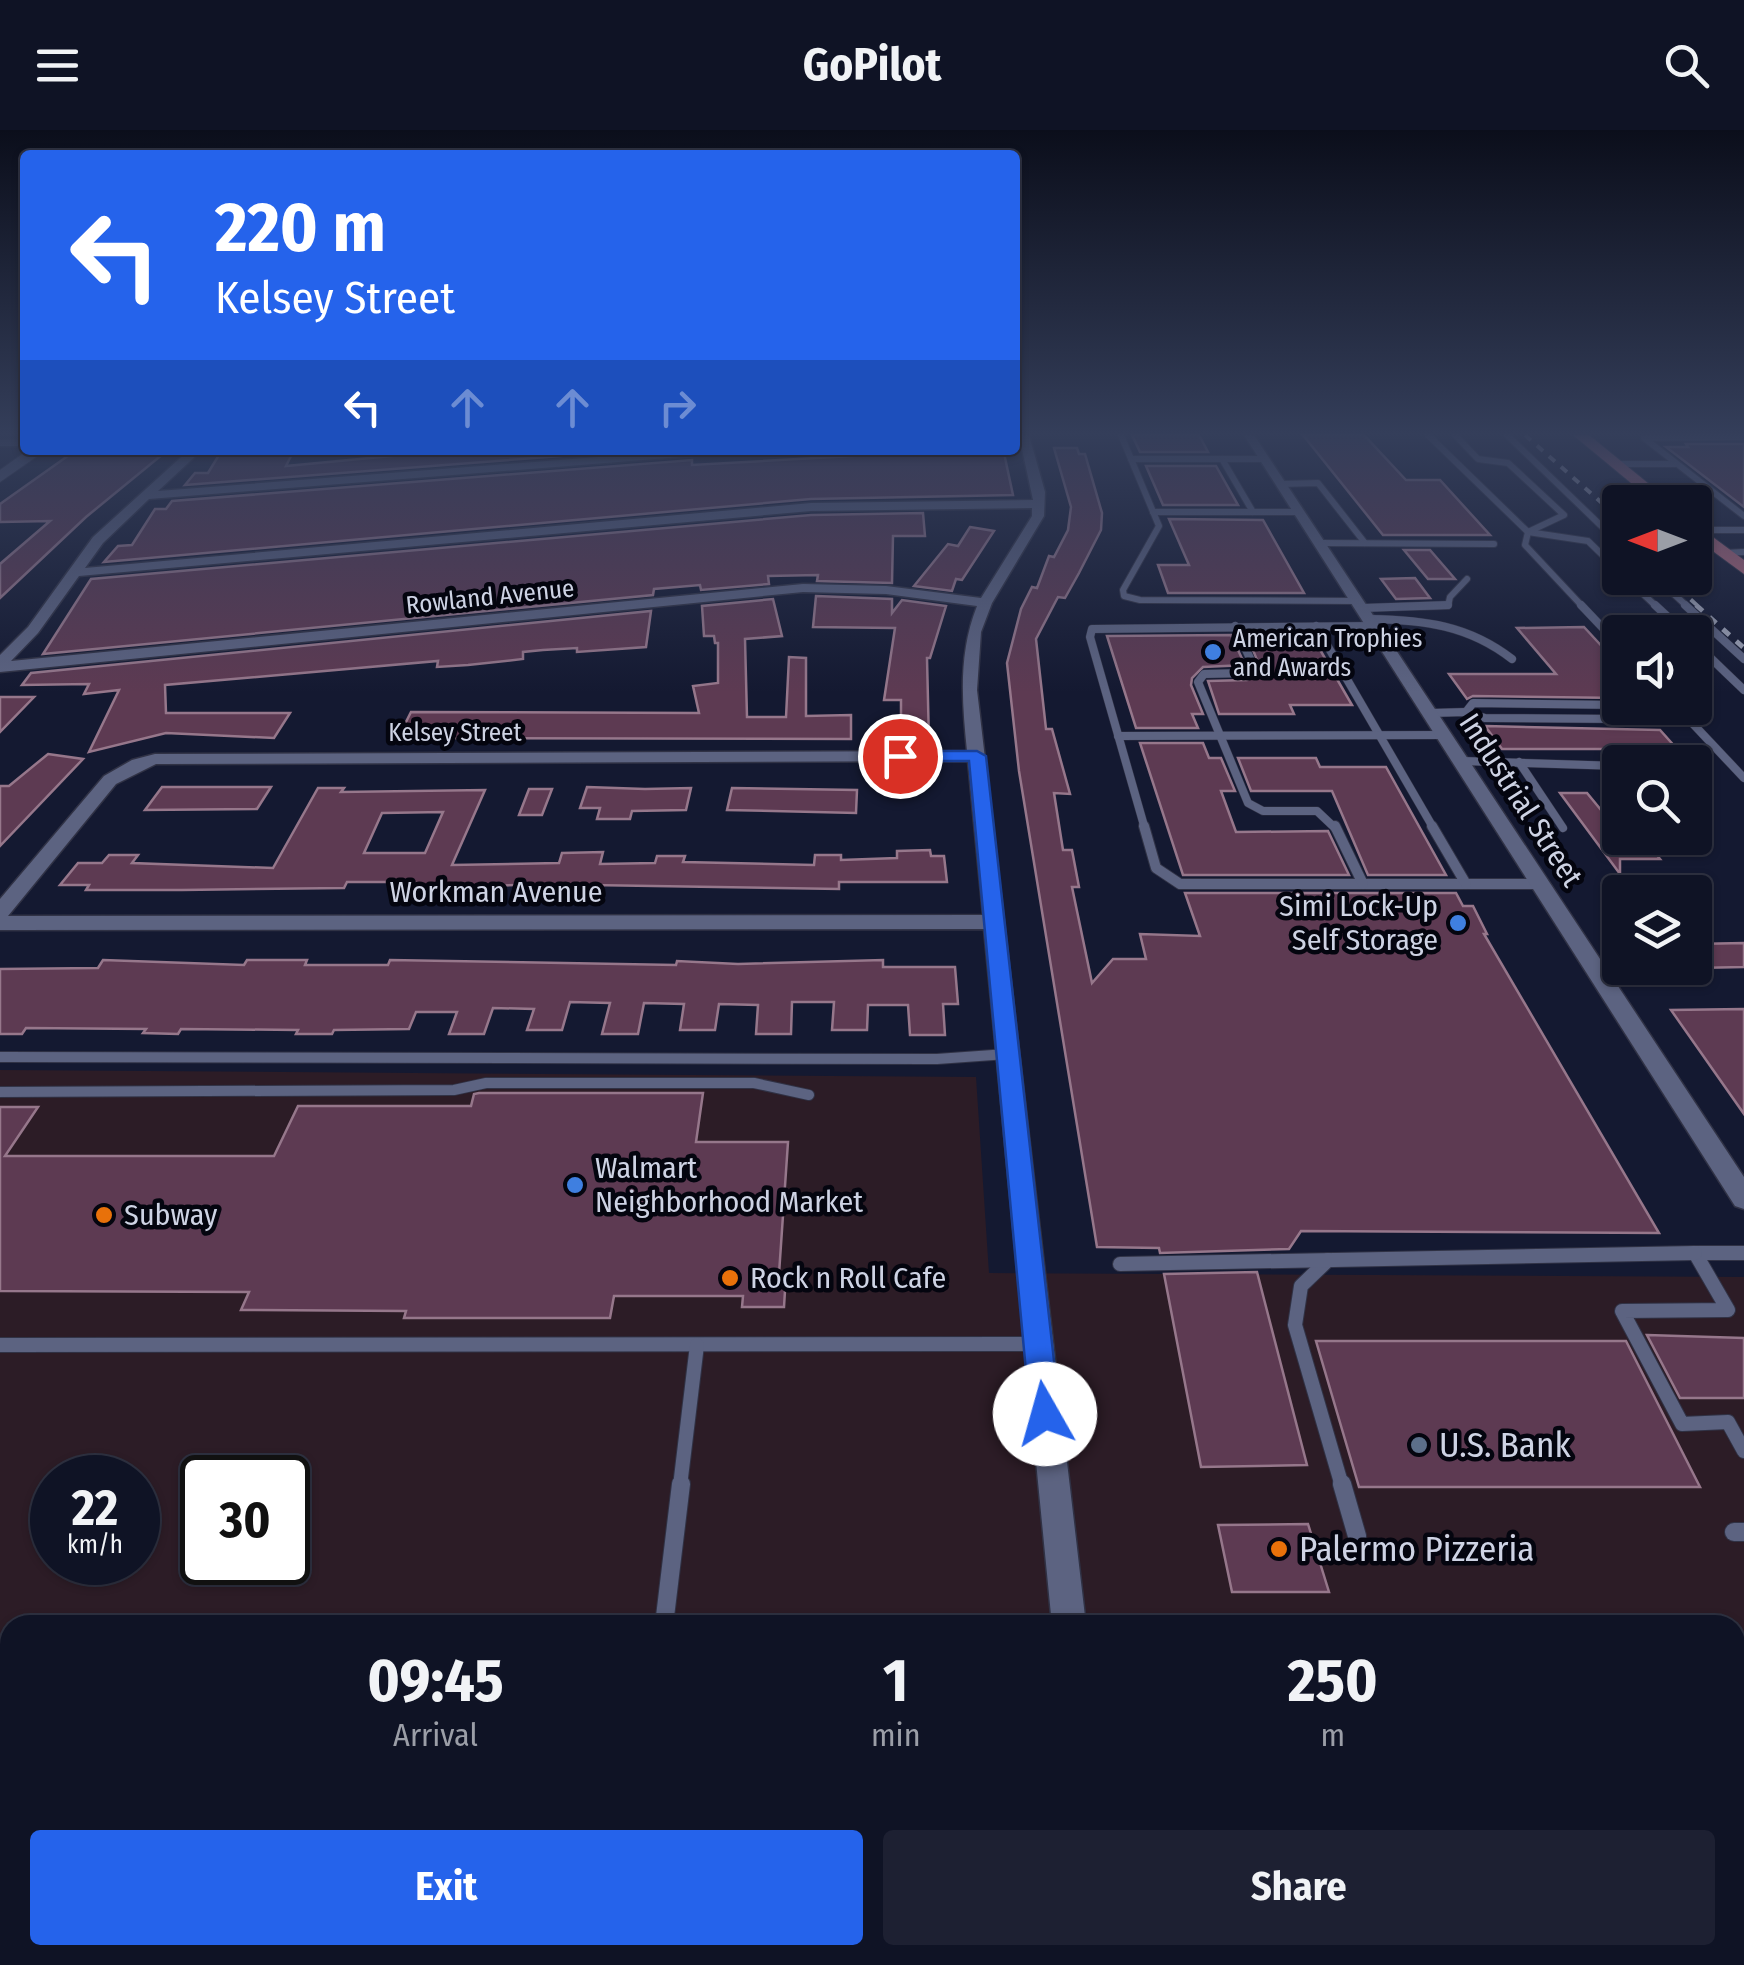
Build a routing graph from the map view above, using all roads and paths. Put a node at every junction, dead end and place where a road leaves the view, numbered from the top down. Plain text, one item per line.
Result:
1 (119, 521) edge
2 (656, 521) edge
3 (1035, 521) edge
4 (1157, 521) edge
5 (1306, 521) edge
6 (1347, 521) edge
7 (1516, 521) edge
8 (1554, 521) edge
9 (1712, 530) edge
10 (1744, 530) edge
11 (1528, 532) junction
12 (1320, 543) junction
13 (1364, 543) junction
14 (1712, 543) edge
15 (1494, 544) dead end
16 (1724, 552) junction
17 (1744, 552) edge
18 (1602, 555) edge
19 (1744, 569) edge
20 (72, 572) junction
21 (1468, 579) dead end
22 (1644, 595) edge
23 (1674, 595) edge
24 (985, 603) junction
25 (1366, 613) junction
26 (1666, 615) edge
27 (1235, 626) junction
28 (1316, 626) junction
29 (1602, 627) edge
30 (1512, 659) dead end
31 (1712, 659) edge
32 (1744, 659) edge
33 (0, 665) edge
34 (1744, 690) edge
35 (1602, 706) edge
36 (1466, 712) junction
37 (1432, 713) junction
38 (1602, 720) edge
39 (1694, 725) edge
40 (1380, 735) junction
41 (1446, 735) junction
42 (1118, 736) junction
43 (1220, 736) junction
44 (977, 756) junction
45 (1462, 761) junction
46 (1519, 762) junction
47 (1602, 765) edge
48 (1744, 778) edge
49 (1563, 828) dead end
50 (1363, 884) junction
51 (1466, 884) junction
52 (1544, 884) junction
53 (0, 912) edge
54 (0, 922) edge
55 (993, 922) junction
56 (1007, 1054) junction
57 (0, 1057) edge
58 (0, 1092) edge
59 (809, 1095) dead end
60 (1744, 1198) edge
61 (1695, 1253) junction
62 (1744, 1254) edge
63 (1328, 1260) junction
64 (1120, 1264) dead end
65 (1037, 1344) junction
66 (0, 1345) edge
67 (696, 1345) junction
68 (1744, 1451) edge
69 (1357, 1536) dead end
70 (665, 1615) edge
71 (1068, 1615) edge

1 - 20 street
2 - 20 street
3 - 24 street
4 - 25 lane
5 - 12 street, Industrial Street
6 - 13 lane
7 - 11 lane
8 - 11 lane
9 - 10 lane
11 - 18 lane
11 - 29 lane
12 - 13 lane
12 - 25 street, Industrial Street
13 - 15 lane
14 - 16 main road
16 - 17 lane
16 - 19 main road
20 - 33 street
21 - 25 lane
22 - 26 lane
23 - 32 lane
24 - 33 street, Rowland Avenue
24 - 44 street
25 - 28 lane
25 - 30 lane
25 - 37 street, Industrial Street
27 - 28 lane
27 - 42 lane
27 - 43 lane
28 - 40 lane
31 - 34 lane
35 - 36 lane
36 - 37 lane
36 - 38 lane
37 - 41 street, Industrial Street
39 - 48 lane
40 - 41 lane
40 - 43 lane
40 - 51 lane
41 - 45 street, Industrial Street
42 - 43 lane
42 - 50 lane
43 - 50 lane
44 - 53 street, Kelsey Street
44 - 55 street
45 - 46 lane
45 - 52 street, Industrial Street
46 - 47 lane
46 - 49 lane
50 - 51 lane
51 - 52 lane
52 - 60 street, Industrial Street
54 - 55 street, Workman Avenue
55 - 56 street
56 - 57 lane
56 - 65 street
58 - 59 lane
61 - 62 lane
61 - 63 lane
61 - 68 lane
63 - 64 lane
63 - 69 lane
65 - 67 lane
65 - 71 street
66 - 67 lane
67 - 70 lane

